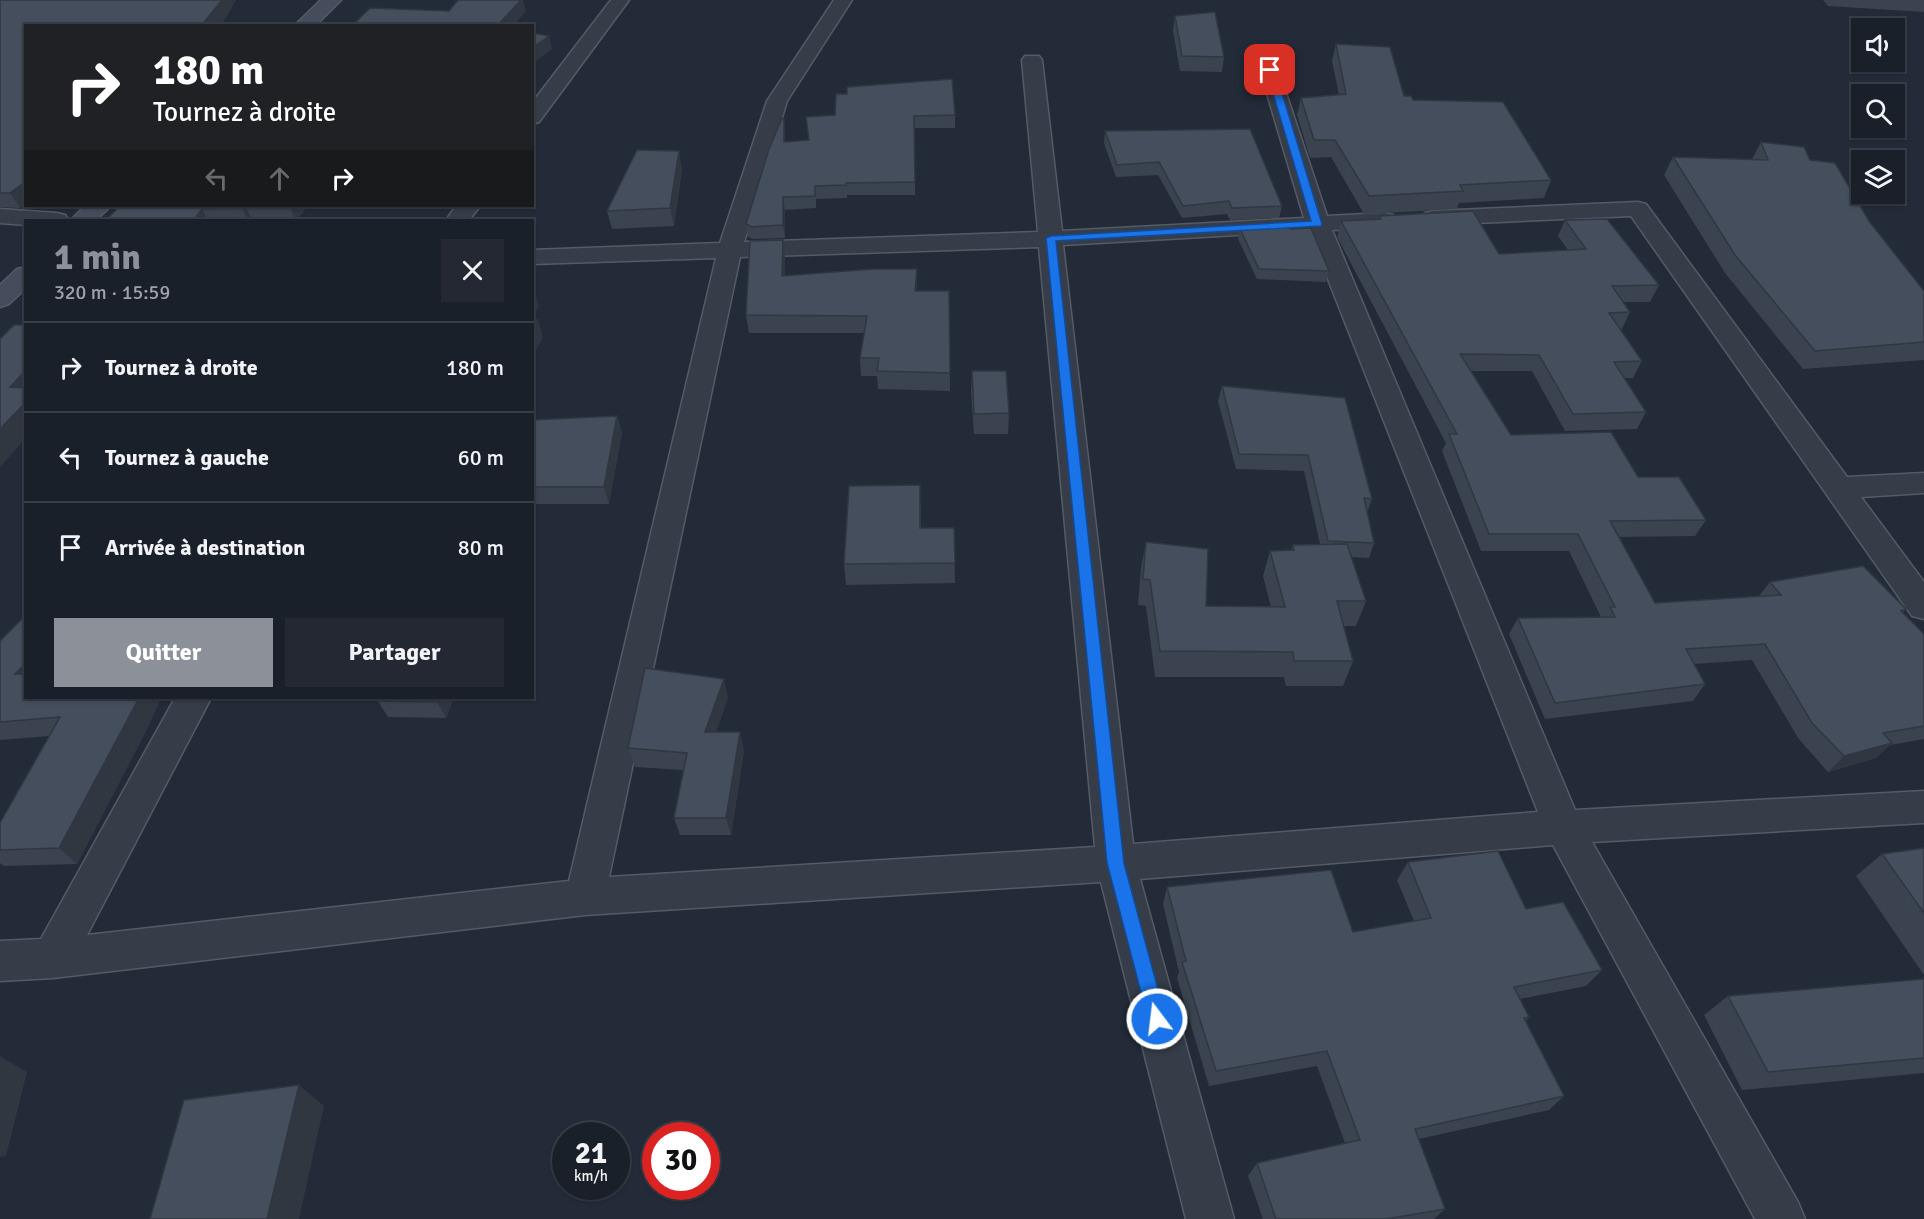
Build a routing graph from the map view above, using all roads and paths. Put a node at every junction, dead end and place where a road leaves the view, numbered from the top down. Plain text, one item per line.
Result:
1 (332, 0) edge
2 (620, 0) edge
3 (843, 0) edge
4 (305, 24) edge
5 (1032, 60) dead end
6 (1270, 70) dead end
7 (534, 115) edge
8 (98, 207) edge
9 (467, 207) edge
10 (0, 216) edge
11 (43, 219) edge
12 (83, 219) edge
13 (458, 219) edge
14 (1317, 224) junction
15 (1051, 238) junction
16 (730, 249) junction
17 (534, 257) edge
18 (24, 276) edge
19 (0, 299) edge
20 (1924, 483) edge
21 (1839, 488) junction
22 (1924, 607) edge
23 (192, 699) edge
24 (1924, 807) edge
25 (1563, 827) junction
26 (1116, 863) junction
27 (585, 897) junction
28 (53, 958) junction
29 (0, 961) edge
30 (1210, 1219) edge
31 (1782, 1219) edge

1 - 4 street
2 - 7 street
3 - 16 street
5 - 15 street
6 - 14 street
8 - 12 street
9 - 13 street
10 - 11 street
14 - 15 street
14 - 21 street
14 - 25 street
15 - 16 street
15 - 26 street
16 - 17 street
16 - 27 street
18 - 19 street
20 - 21 street
21 - 22 street
23 - 28 street
24 - 25 street
25 - 26 street
25 - 31 street
26 - 27 street
26 - 30 street
27 - 28 street
28 - 29 street

